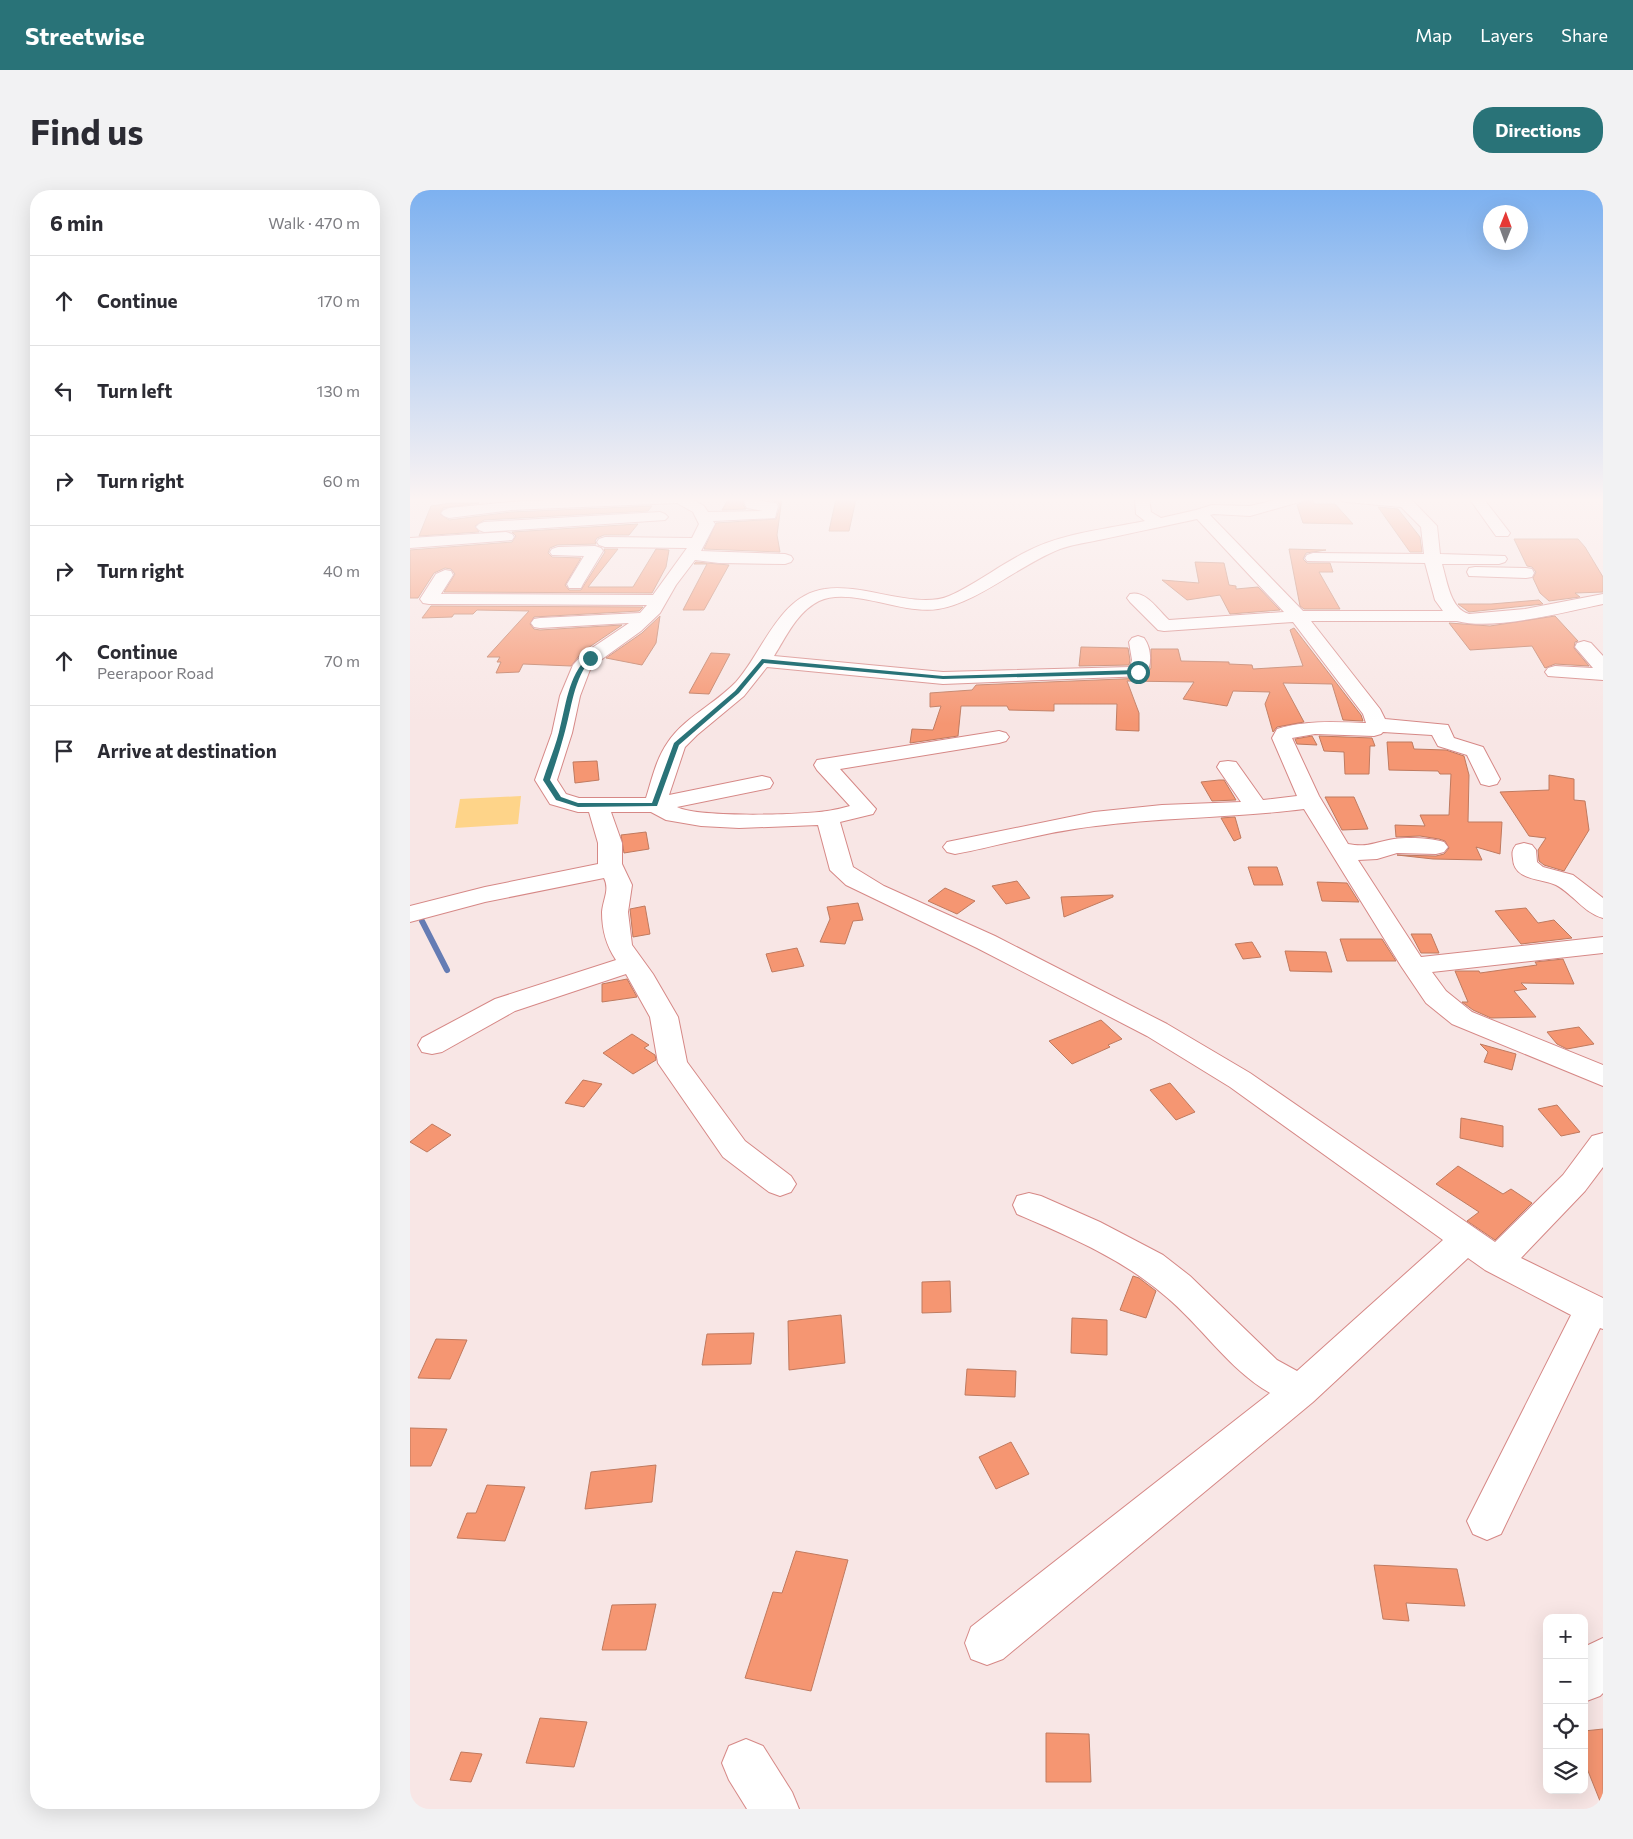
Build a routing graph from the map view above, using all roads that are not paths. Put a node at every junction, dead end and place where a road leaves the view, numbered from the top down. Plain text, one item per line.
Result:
1 (581, 574) edge
2 (676, 574) edge
3 (1000, 574) edge
4 (1263, 574) edge
5 (1437, 574) edge
6 (575, 584) junction
7 (631, 584) dead end
8 (650, 584) dead end
9 (668, 584) junction
10 (1136, 598) dead end
11 (1603, 599) edge
12 (660, 600) junction
13 (1524, 614) junction
14 (1298, 616) junction
15 (1457, 616) junction
16 (646, 617) junction
17 (540, 623) dead end
18 (1543, 630) dead end
19 (1138, 642) dead end
20 (1584, 647) dead end
21 (762, 661) junction
22 (1603, 667) edge
23 (1555, 672) dead end
24 (1603, 674) edge
25 (1377, 725) junction
26 (999, 738) dead end
27 (1228, 767) dead end
28 (1488, 779) dead end
29 (762, 783) dead end
30 (1311, 801) junction
31 (598, 805) junction
32 (655, 805) junction
33 (1257, 808) junction
34 (827, 818) junction
35 (954, 847) dead end
36 (1436, 847) dead end
37 (1339, 849) junction
38 (1524, 850) dead end
39 (612, 869) junction
40 (1603, 910) edge
41 (410, 914) edge
42 (1603, 945) edge
43 (633, 963) junction
44 (1414, 966) junction
45 (432, 1045) dead end
46 (1603, 1076) edge
47 (1603, 1144) edge
48 (780, 1184) dead end
49 (1029, 1205) dead end
50 (1465, 1240) junction
51 (1497, 1261) junction
52 (1597, 1313) edge
53 (1300, 1391) junction
54 (1487, 1521) dead end
55 (986, 1643) dead end
56 (1603, 1660) edge
57 (1588, 1676) edge
58 (746, 1764) dead end
59 (775, 1809) edge

1 - 6 street
2 - 9 street
3 - 21 street
4 - 14 street
5 - 15 street
6 - 7 street
6 - 12 street
8 - 9 street
9 - 12 street
10 - 14 street
11 - 13 street
12 - 16 street
13 - 15 street
13 - 18 street
14 - 15 street
14 - 25 street
16 - 17 street
16 - 31 street
19 - 21 street
20 - 22 street
21 - 32 street
23 - 24 street
25 - 28 street
25 - 30 street
26 - 34 street
27 - 33 street
29 - 32 street
30 - 33 street
30 - 37 street
31 - 32 street
31 - 39 street
32 - 34 street
33 - 35 street
34 - 50 street
36 - 37 street
37 - 44 street
38 - 40 street
39 - 41 street
39 - 43 street
42 - 44 street
43 - 45 street
43 - 48 street
44 - 46 street
47 - 51 street
49 - 53 street
50 - 51 street
50 - 53 street
51 - 52 street
52 - 54 street
53 - 55 street
56 - 57 street
58 - 59 street

